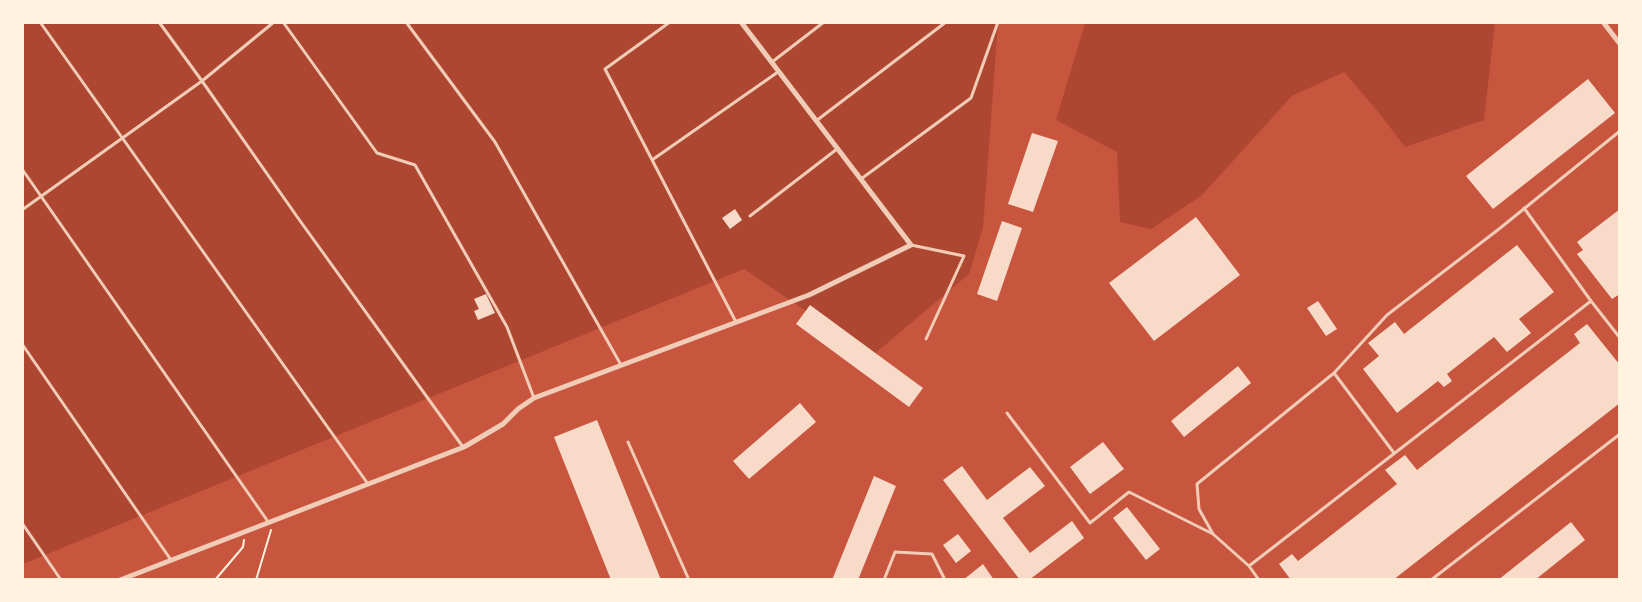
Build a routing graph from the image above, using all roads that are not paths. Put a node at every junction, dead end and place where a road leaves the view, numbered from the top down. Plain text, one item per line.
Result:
1 (40, 22) edge
2 (160, 22) edge
3 (274, 22) edge
4 (283, 22) edge
5 (406, 22) edge
6 (670, 22) edge
7 (741, 22) edge
8 (824, 22) edge
9 (946, 22) edge
10 (998, 22) edge
11 (1603, 22) edge
12 (1620, 44) edge
13 (771, 62) junction
14 (778, 72) junction
15 (202, 81) junction
16 (816, 121) junction
17 (1620, 131) edge
18 (123, 138) junction
19 (837, 149) junction
20 (652, 160) junction
21 (22, 169) edge
22 (860, 179) junction
23 (41, 196) junction
24 (1524, 208) junction
25 (22, 210) edge
26 (750, 216) dead end
27 (911, 245) junction
28 (1590, 301) junction
29 (737, 322) junction
30 (1620, 338) edge
31 (926, 339) dead end
32 (22, 344) edge
33 (621, 365) junction
34 (1334, 373) junction
35 (534, 398) junction
36 (1007, 412) dead end
37 (1620, 434) edge
38 (628, 442) dead end
39 (464, 448) junction
40 (1394, 454) junction
41 (369, 485) junction
42 (22, 522) edge
43 (272, 522) junction
44 (1213, 534) junction
45 (172, 560) junction
46 (1249, 566) junction
47 (61, 580) edge
48 (120, 580) edge
49 (689, 580) edge
50 (884, 580) edge
51 (945, 580) edge
52 (1259, 580) edge
53 (1431, 580) edge

1 - 18 lane
2 - 15 lane
3 - 15 lane
4 - 35 lane
5 - 33 lane
6 - 20 lane
7 - 13 street
8 - 13 lane
9 - 16 lane
10 - 22 lane
11 - 12 street
13 - 14 street
14 - 16 street
14 - 20 lane
15 - 18 lane
15 - 39 lane
16 - 19 street
17 - 24 lane
18 - 23 lane
18 - 41 lane
19 - 22 street
19 - 26 lane
20 - 29 lane
21 - 23 lane
22 - 27 street
23 - 25 lane
23 - 43 lane
24 - 28 lane
24 - 34 lane
27 - 29 street
27 - 31 lane
28 - 30 lane
28 - 40 lane
29 - 33 street
32 - 45 lane
33 - 35 street
34 - 40 lane
34 - 44 lane
35 - 39 street
36 - 44 lane
37 - 53 lane
38 - 49 lane
39 - 41 street
40 - 46 lane
41 - 43 street
42 - 47 lane
43 - 45 street
44 - 46 lane
45 - 48 street
46 - 52 lane
50 - 51 lane

